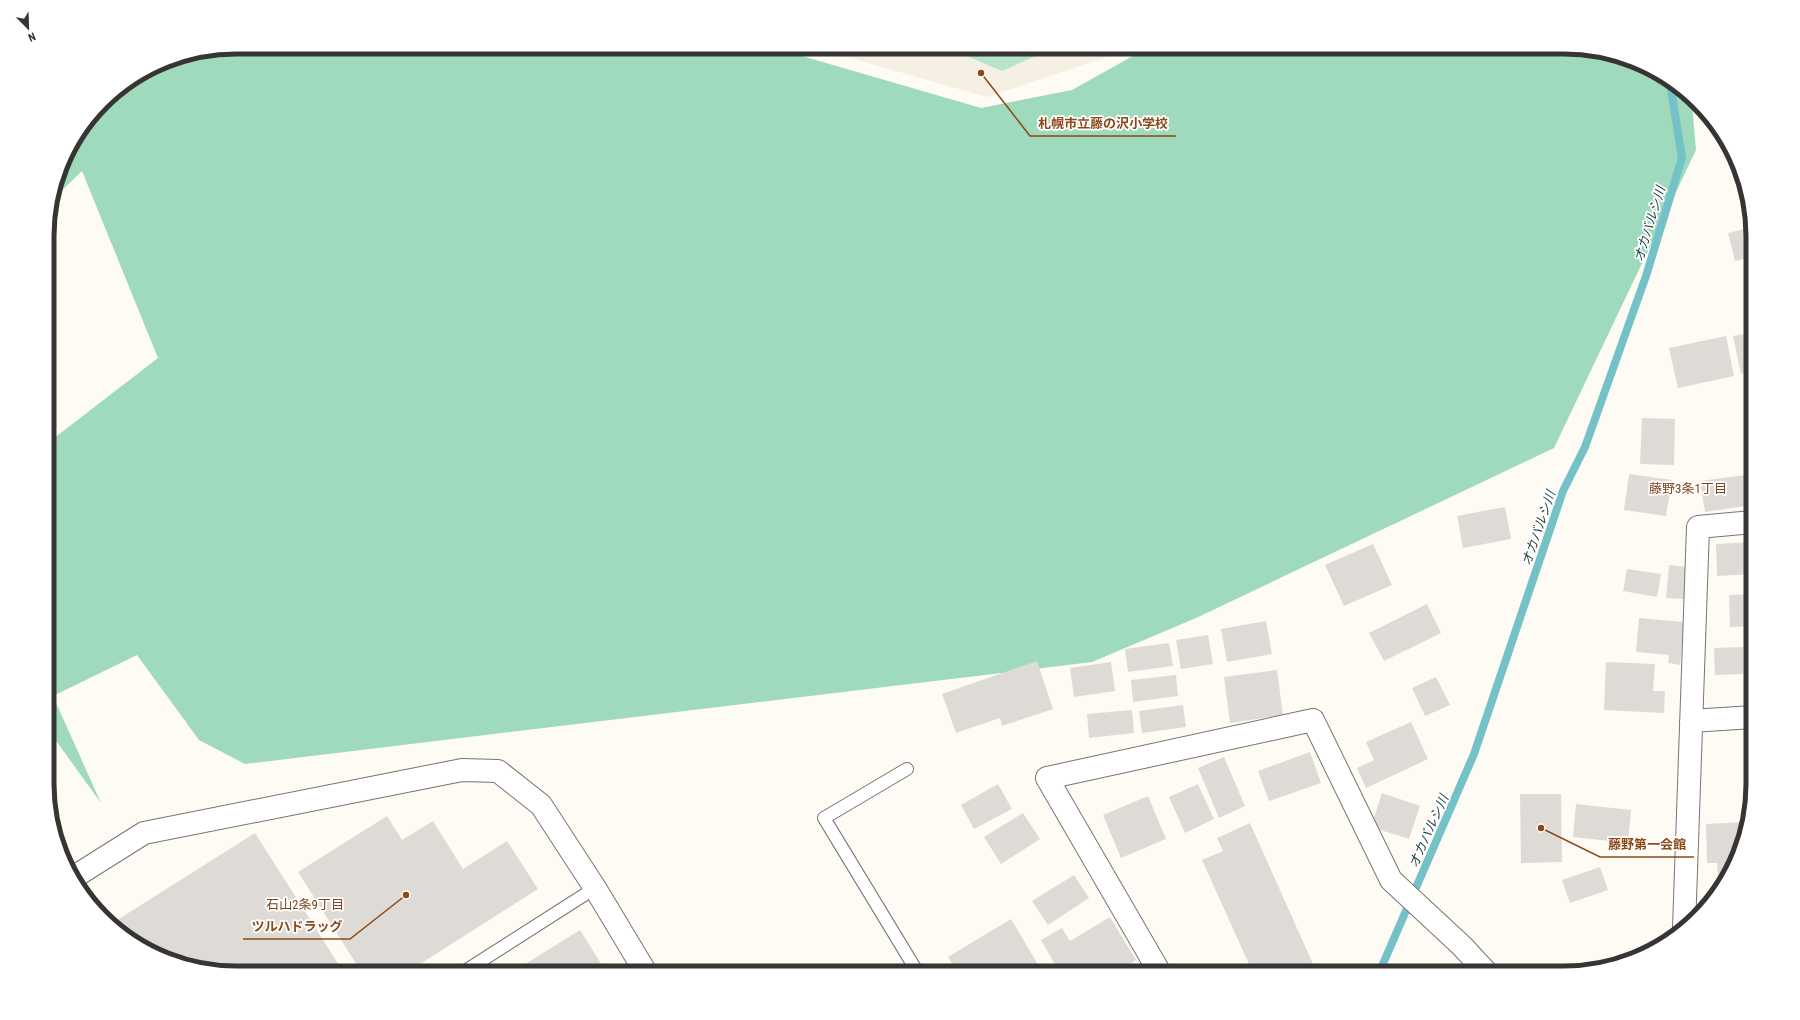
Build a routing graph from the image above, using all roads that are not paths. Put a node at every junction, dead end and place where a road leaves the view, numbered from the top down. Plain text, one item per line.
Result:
1 (1746, 523) edge
2 (1746, 717) edge
3 (1691, 721) junction
4 (907, 769) dead end
5 (78, 875) edge
6 (595, 888) junction
7 (1684, 921) edge
8 (473, 966) edge
9 (642, 966) edge
10 (914, 966) edge
11 (1156, 966) edge
12 (1481, 966) edge

1 - 3 street
2 - 3 street
3 - 7 street
4 - 10 lane
5 - 6 street
6 - 8 lane
6 - 9 street
11 - 12 street

